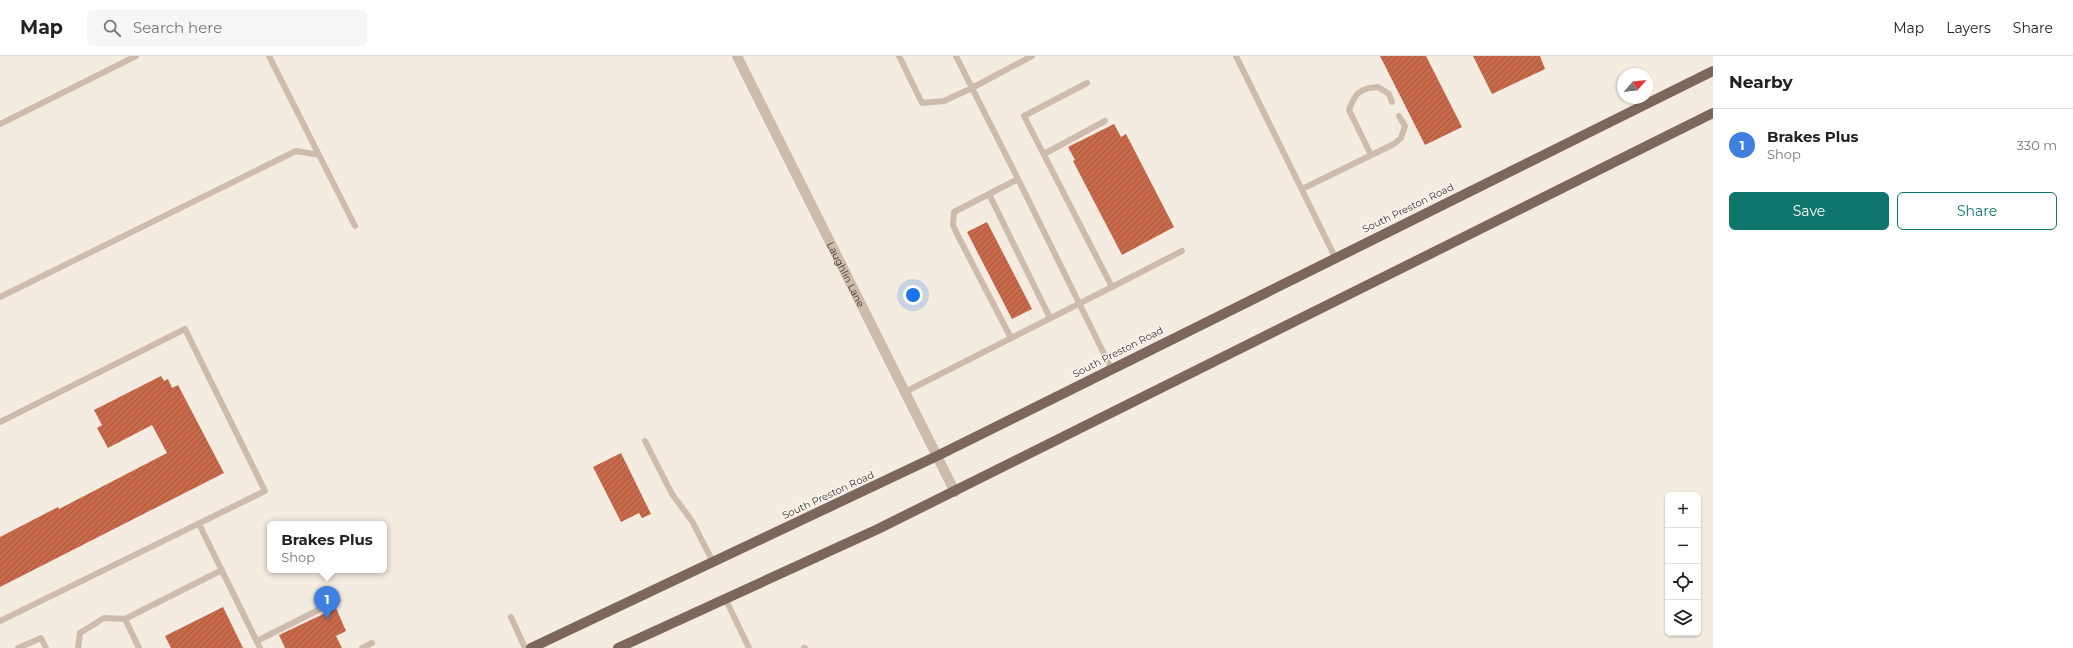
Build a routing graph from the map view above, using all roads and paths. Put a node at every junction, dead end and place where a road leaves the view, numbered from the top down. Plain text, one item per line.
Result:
1 (136, 56) edge
2 (269, 56) edge
3 (737, 56) edge
4 (899, 56) edge
5 (956, 56) edge
6 (1032, 56) edge
7 (1236, 56) edge
8 (1713, 70) edge
9 (1087, 83) dead end
10 (972, 88) junction
11 (1392, 102) dead end
12 (1713, 113) edge
13 (1399, 116) dead end
14 (1105, 121) dead end
15 (0, 124) edge
16 (1044, 154) junction
17 (319, 155) junction
18 (1371, 155) junction
19 (1018, 179) junction
20 (1302, 189) junction
21 (989, 194) junction
22 (355, 226) dead end
23 (1182, 251) dead end
24 (1335, 258) junction
25 (1112, 287) junction
26 (0, 297) edge
27 (1079, 303) junction
28 (1050, 318) junction
29 (1011, 338) junction
30 (1112, 370) junction
31 (905, 392) junction
32 (0, 422) edge
33 (645, 441) dead end
34 (937, 456) junction
35 (955, 492) junction
36 (199, 524) junction
37 (713, 562) junction
38 (222, 570) junction
39 (338, 600) dead end
40 (726, 600) junction
41 (511, 617) dead end
42 (124, 619) junction
43 (0, 621) edge
44 (257, 641) junction
45 (372, 642) dead end
46 (18, 648) edge
47 (46, 648) edge
48 (78, 648) edge
49 (139, 648) edge
50 (260, 648) edge
51 (362, 648) edge
52 (525, 648) edge
53 (531, 648) edge
54 (618, 648) edge
55 (749, 648) edge

1 - 15 lane
2 - 17 lane
3 - 31 street, Laughlin Lane
4 - 10 lane
5 - 10 lane
6 - 10 lane
7 - 20 lane
8 - 24 main road, South Preston Road
9 - 16 lane
10 - 19 lane
11 - 18 lane
12 - 35 main road
13 - 18 lane
14 - 16 lane
16 - 25 lane
17 - 22 lane
17 - 26 lane
18 - 20 lane
19 - 21 lane
19 - 27 lane
20 - 24 lane
21 - 28 lane
21 - 29 lane
23 - 25 lane
24 - 30 main road, South Preston Road
25 - 27 lane
27 - 28 lane
27 - 30 lane
28 - 29 lane
29 - 31 lane
30 - 34 main road, South Preston Road
31 - 34 street, Laughlin Lane
32 - 36 lane
33 - 37 lane
34 - 35 street, Laughlin Lane
34 - 37 main road, South Preston Road
35 - 40 main road
36 - 38 lane
36 - 43 lane
37 - 53 main road, South Preston Road
38 - 42 lane
38 - 44 lane
39 - 44 lane
40 - 54 main road
40 - 55 lane
41 - 52 lane
42 - 48 lane
42 - 49 lane
44 - 50 lane
45 - 51 lane
46 - 47 lane

